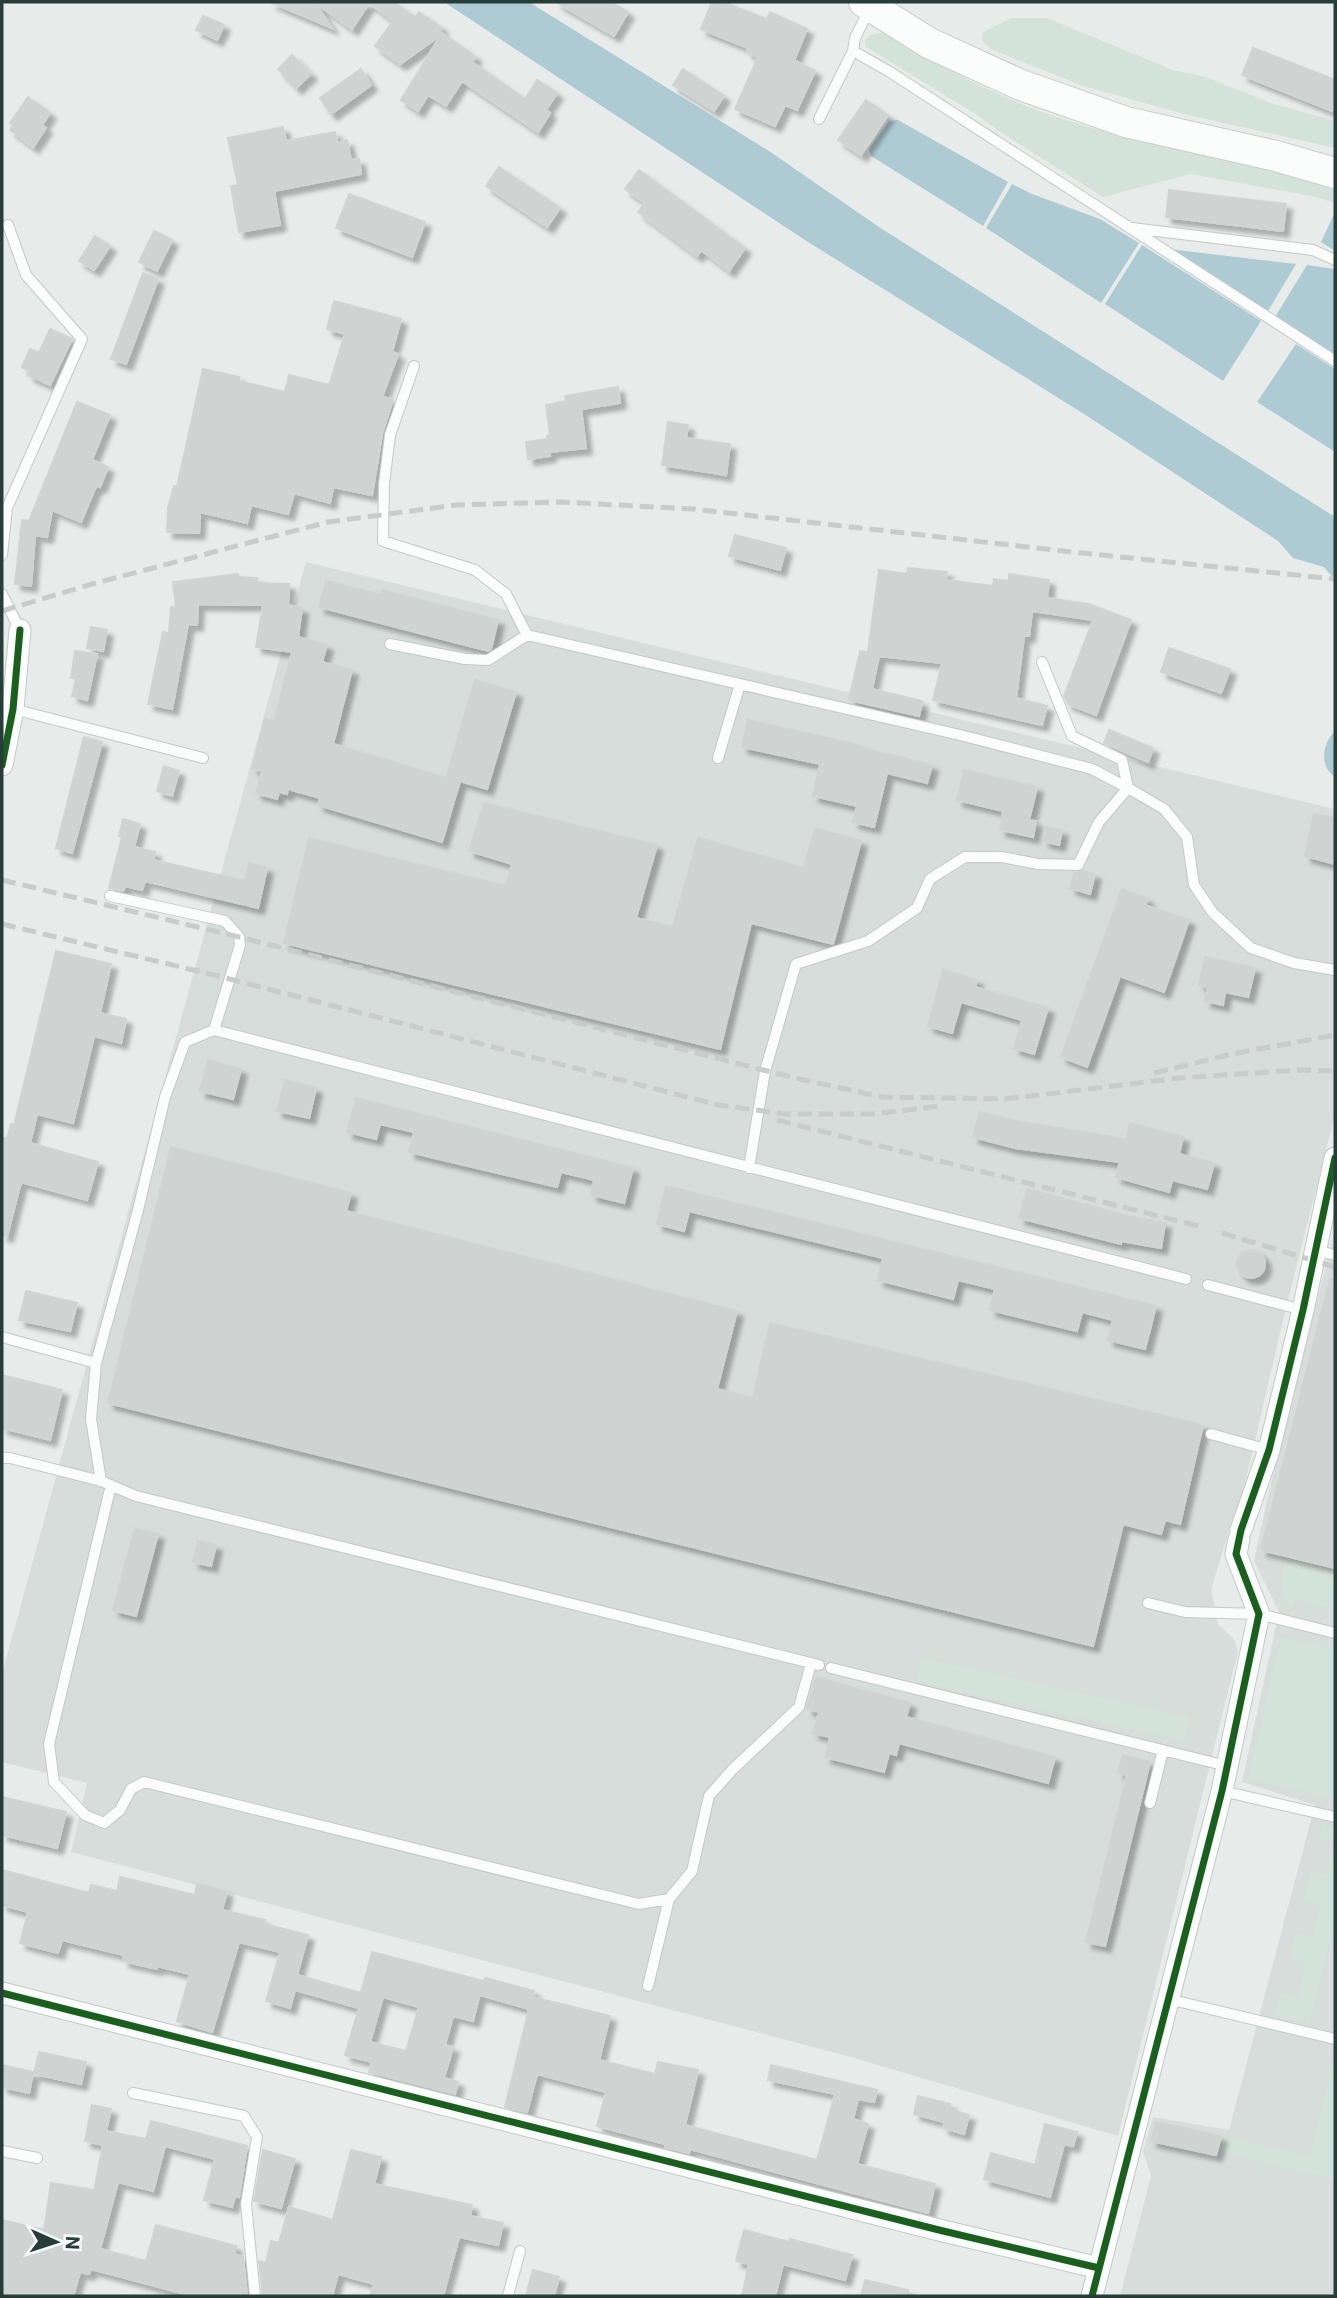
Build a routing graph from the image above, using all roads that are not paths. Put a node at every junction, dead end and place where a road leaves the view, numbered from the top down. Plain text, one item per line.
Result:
1 (868, 4) edge
2 (853, 51) junction
3 (819, 119) dead end
4 (1335, 173) edge
5 (8, 225) dead end
6 (1130, 228) junction
7 (1335, 260) edge
8 (1335, 362) edge
9 (414, 366) dead end
10 (2, 555) edge
11 (2, 594) edge
12 (20, 630) joint
13 (527, 635) junction
14 (390, 644) dead end
15 (1042, 662) dead end
16 (740, 684) junction
17 (13, 709) junction
18 (203, 758) dead end
19 (718, 758) dead end
20 (2, 765) edge
21 (1128, 788) junction
22 (110, 896) dead end
23 (1335, 970) edge
24 (214, 1030) junction
25 (1335, 1158) edge
26 (749, 1168) junction
27 (1325, 1252) edge
28 (1186, 1279) dead end
29 (1208, 1285) dead end
30 (1303, 1310) junction
31 (2, 1337) edge
32 (96, 1363) junction
33 (1211, 1434) dead end
34 (1269, 1450) junction
35 (2, 1458) edge
36 (106, 1483) junction
37 (1148, 1603) dead end
38 (1259, 1615) junction
39 (1335, 1633) edge
40 (820, 1666) junction
41 (1163, 1750) junction
42 (1227, 1766) junction
43 (1222, 1791) junction
44 (1150, 1802) dead end
45 (1335, 1817) edge
46 (669, 1899) junction
47 (648, 1986) dead end
48 (2, 1993) edge
49 (1168, 1999) junction
50 (1335, 2039) edge
51 (133, 2093) dead end
52 (2, 2151) edge
53 (37, 2158) dead end
54 (520, 2251) dead end
55 (1099, 2268) junction
56 (255, 2296) edge
57 (508, 2296) edge
58 (1092, 2296) edge

1 - 2 lane
1 - 4 main road
2 - 3 lane
2 - 6 lane
5 - 10 lane
6 - 7 lane
6 - 8 lane
9 - 13 lane
11 - 12 lane
12 - 17 street
13 - 14 lane
13 - 16 lane
15 - 21 lane
16 - 19 lane
16 - 21 lane
17 - 18 lane
17 - 20 street
21 - 23 lane
21 - 26 lane
22 - 24 lane
24 - 26 lane
24 - 32 lane
25 - 27 street
26 - 28 lane
27 - 30 street
29 - 30 lane
30 - 34 street
31 - 32 lane
32 - 36 lane
33 - 34 lane
34 - 38 street
35 - 36 lane
36 - 40 lane
36 - 46 lane
37 - 38 lane
38 - 39 lane
38 - 42 street
40 - 41 lane
40 - 46 lane
41 - 42 lane
41 - 44 lane
42 - 43 street
43 - 45 lane
43 - 49 street
46 - 47 lane
48 - 55 street
49 - 50 lane
49 - 55 street
51 - 56 lane
52 - 53 lane
54 - 57 lane
55 - 58 street

